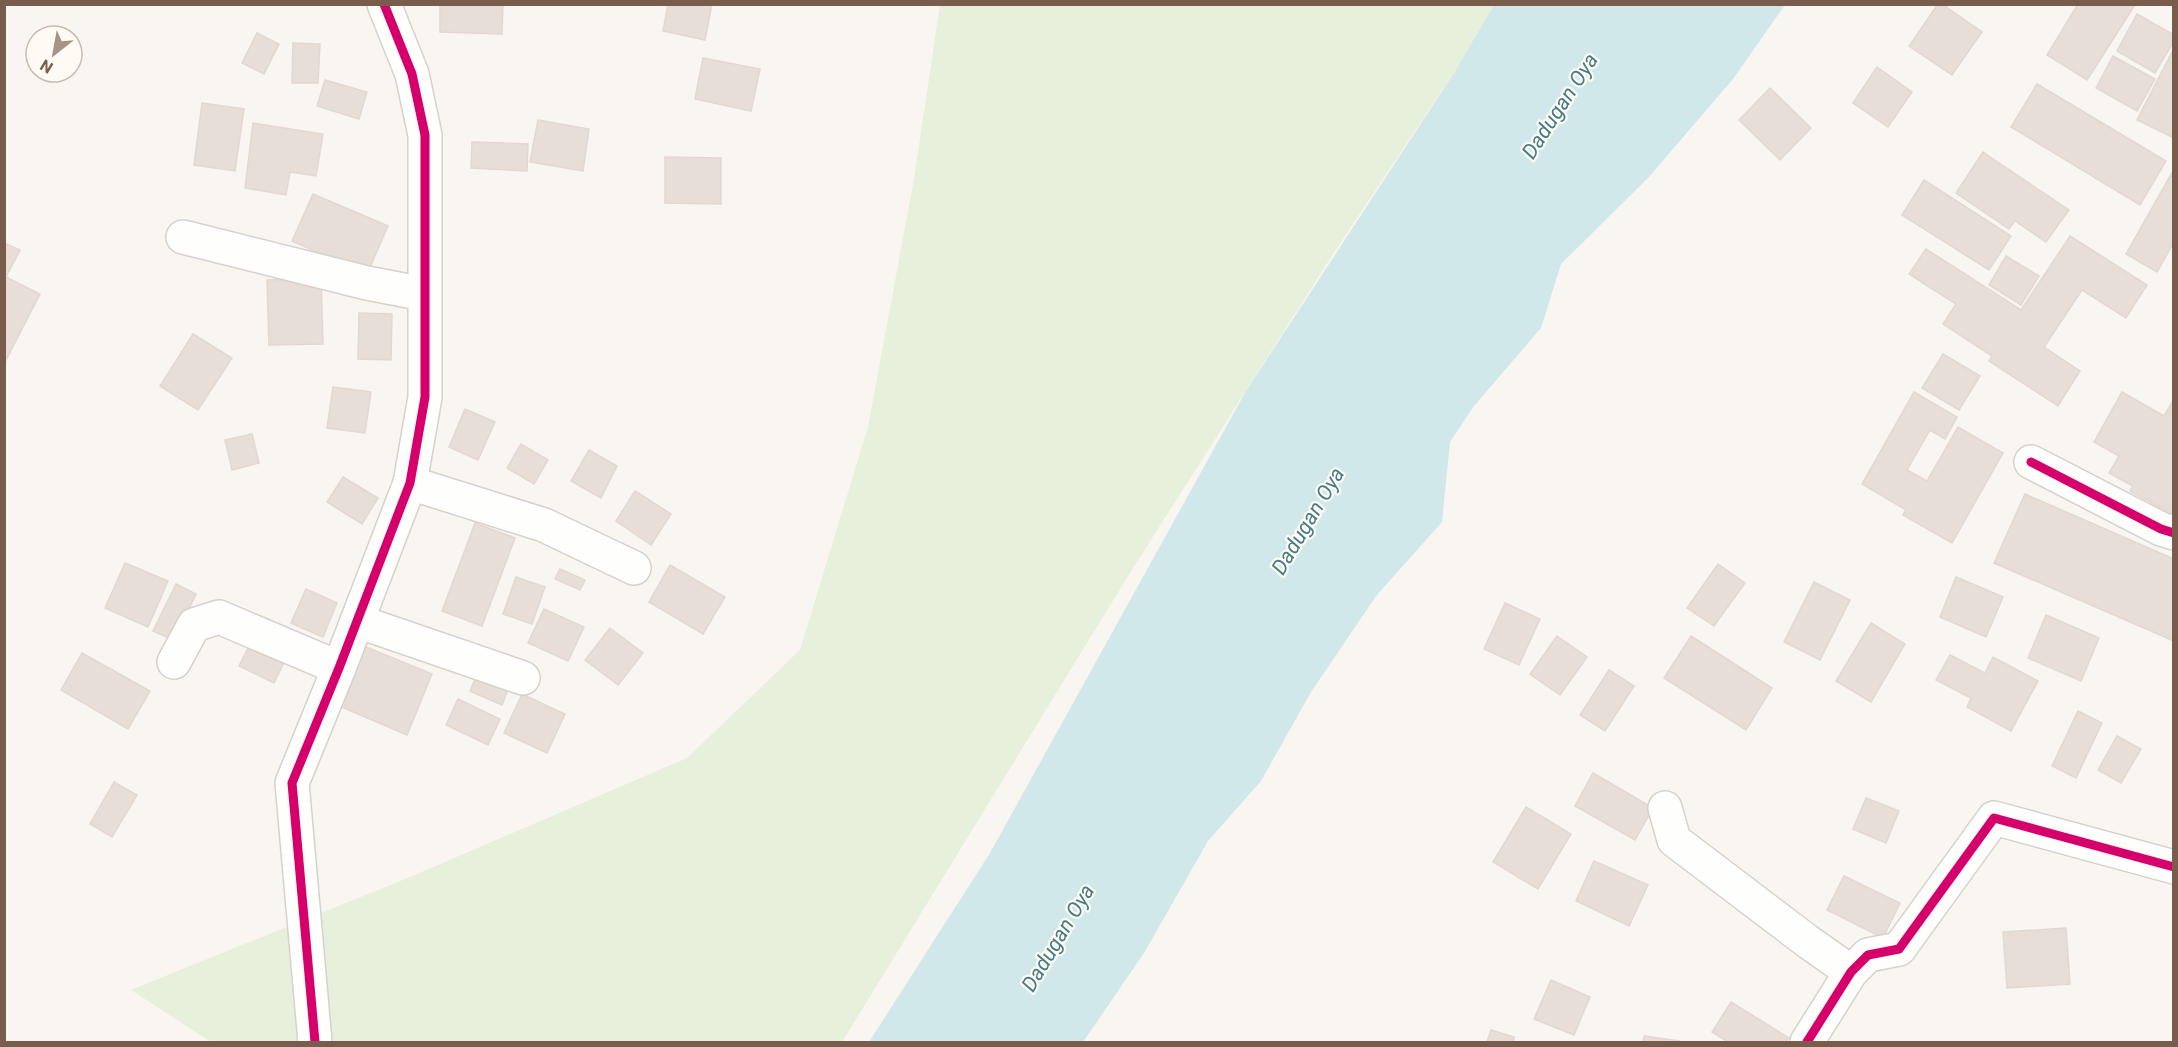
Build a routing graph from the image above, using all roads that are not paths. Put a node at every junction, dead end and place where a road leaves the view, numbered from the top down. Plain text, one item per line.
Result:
1 (384, 4) edge
2 (183, 237) dead end
3 (423, 294) junction
4 (2031, 462) dead end
5 (410, 483) junction
6 (2174, 533) edge
7 (634, 568) dead end
8 (357, 621) junction
9 (174, 662) dead end
10 (339, 668) junction
11 (523, 678) dead end
12 (1665, 808) dead end
13 (2174, 867) edge
14 (1851, 972) junction
15 (315, 1042) edge
16 (1807, 1042) edge

1 - 3 street
2 - 3 street
3 - 5 street
4 - 6 street
5 - 7 street
5 - 8 street
8 - 10 street
8 - 11 street
9 - 10 street
10 - 15 street
12 - 14 street
13 - 14 street
14 - 16 street

